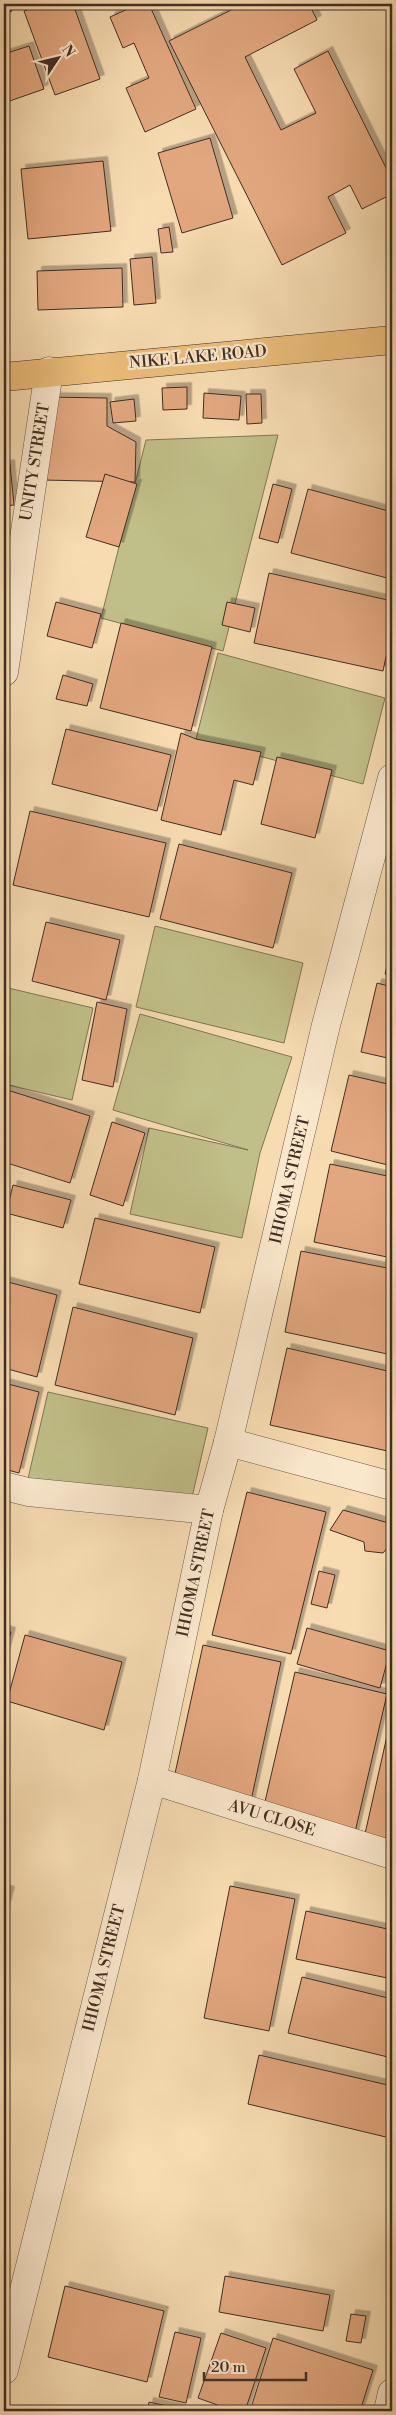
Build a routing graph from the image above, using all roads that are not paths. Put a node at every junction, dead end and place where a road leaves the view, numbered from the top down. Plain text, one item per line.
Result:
1 (392, 340) edge
2 (49, 371) junction
3 (4, 376) edge
4 (4, 672) edge
5 (392, 778) edge
6 (228, 1442) junction
7 (4, 1486) edge
8 (392, 1486) edge
9 (209, 1510) junction
10 (152, 1780) junction
11 (392, 1855) edge
12 (4, 2370) edge
13 (392, 2393) edge
14 (388, 2411) edge

1 - 2 main road, NIKE LAKE ROAD
2 - 3 main road, NIKE LAKE ROAD
2 - 4 street, UNITY STREET
5 - 6 street, IHIOMA STREET
6 - 8 street
6 - 9 street, IHIOMA STREET
7 - 9 street
9 - 10 street, IHIOMA STREET
10 - 11 street, AVU CLOSE
10 - 12 street, IHIOMA STREET
13 - 14 street

